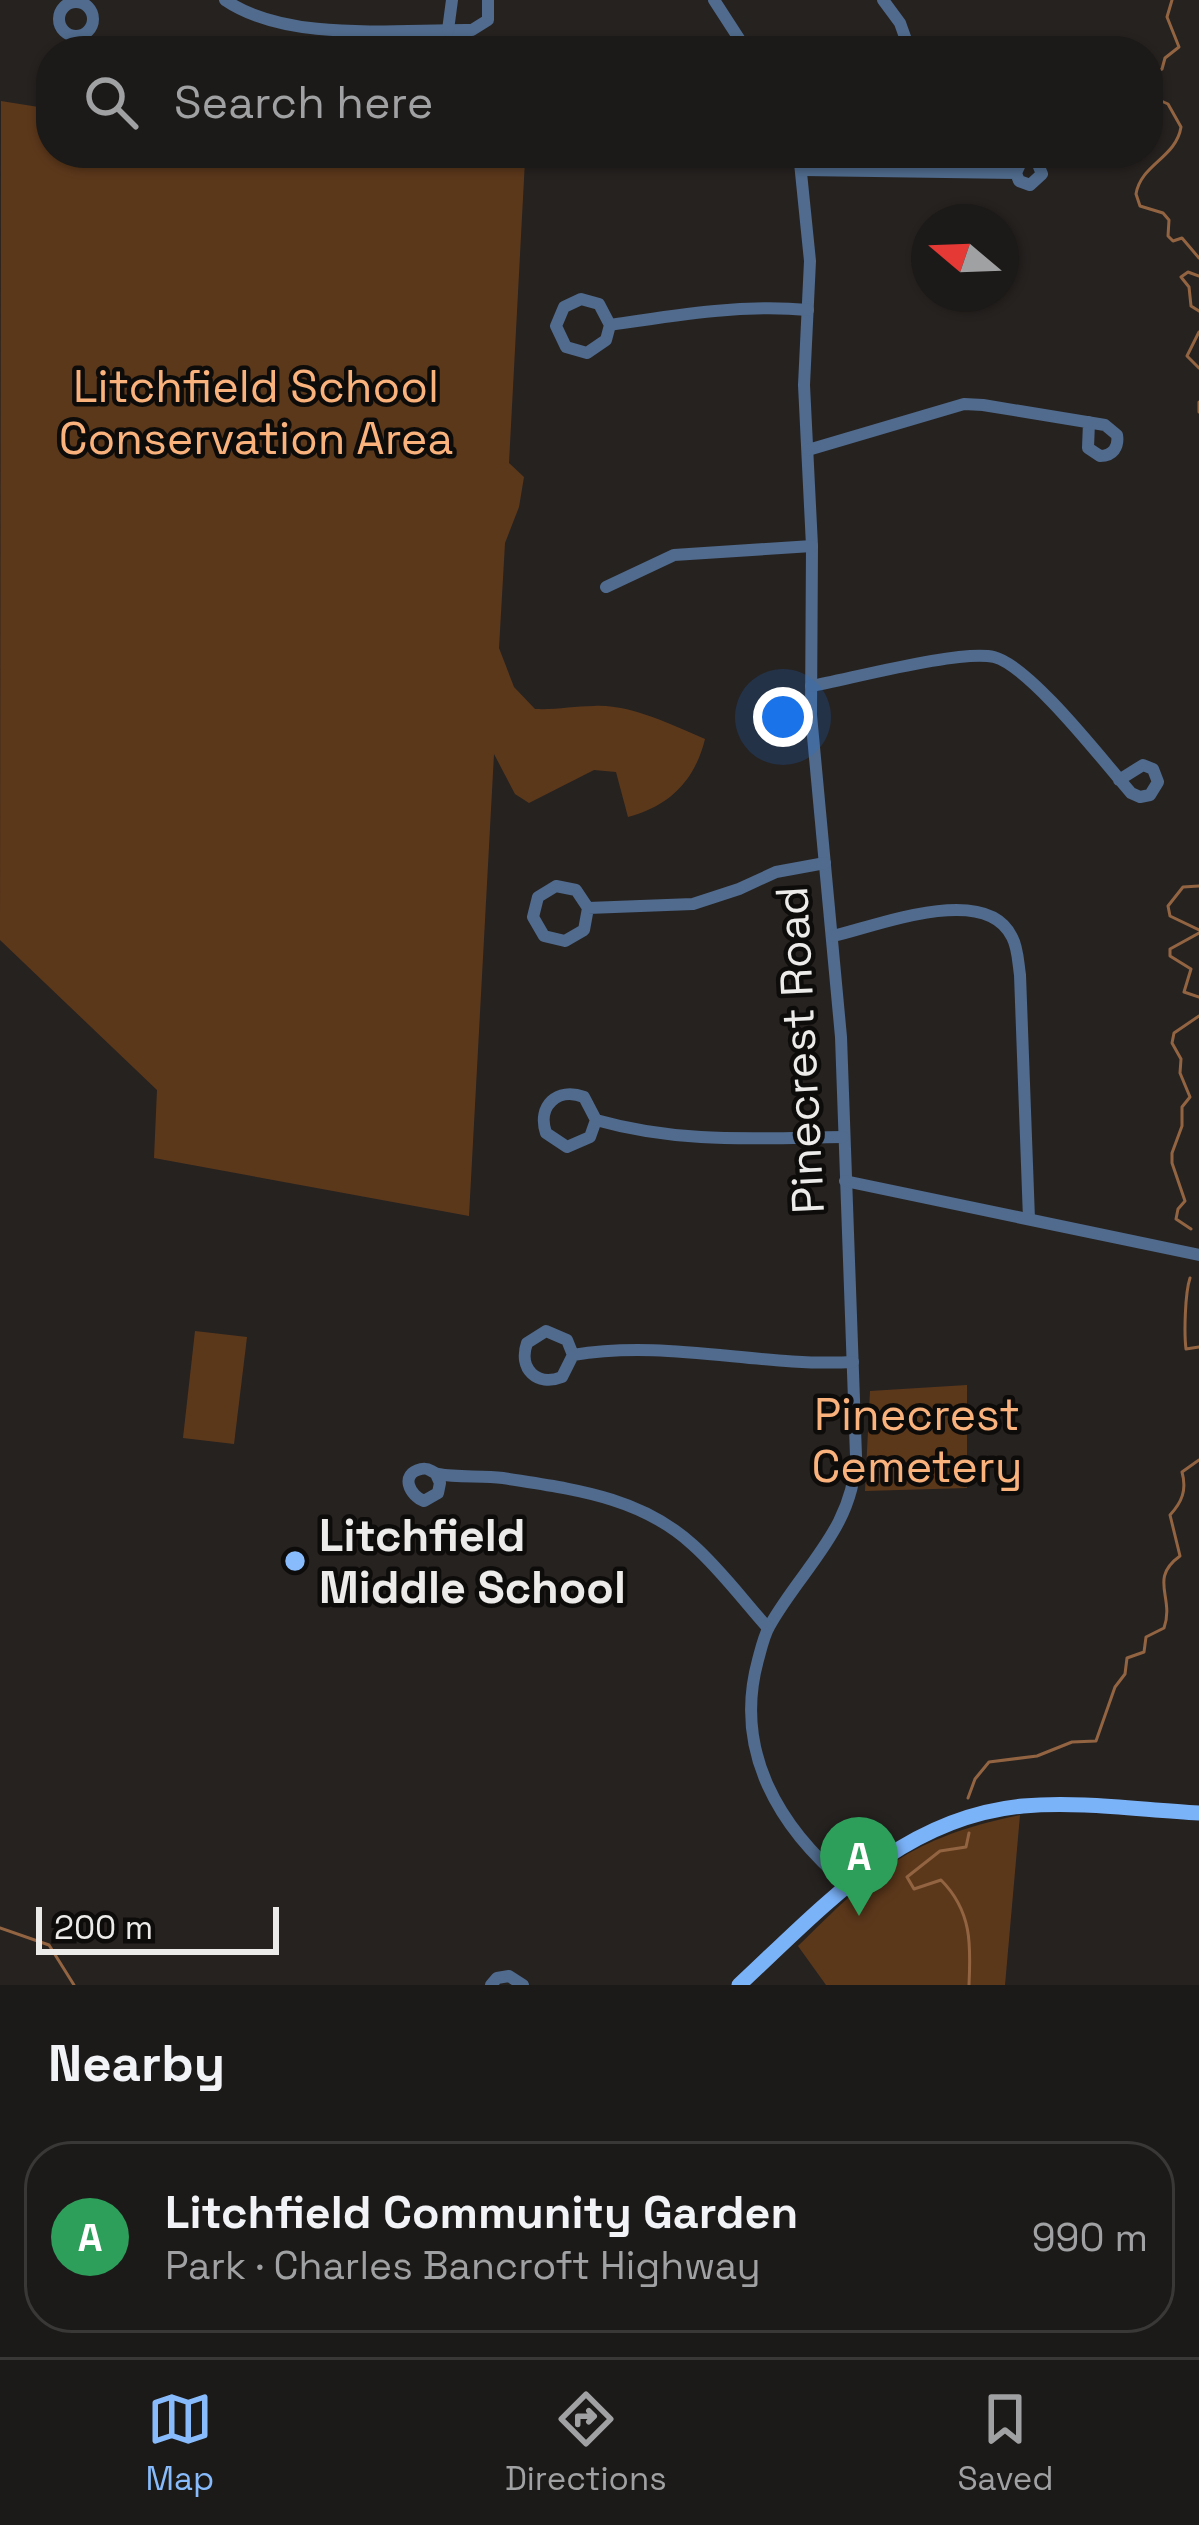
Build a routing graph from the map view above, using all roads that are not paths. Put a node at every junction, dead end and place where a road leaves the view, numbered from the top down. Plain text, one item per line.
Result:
1 (107, 0) edge
2 (225, 0) edge
3 (452, 0) edge
4 (488, 0) edge
5 (714, 0) edge
6 (883, 0) edge
7 (90, 9) dead end
8 (448, 30) junction
9 (737, 36) edge
10 (905, 36) edge
11 (933, 168) edge
12 (803, 170) joint
13 (934, 172) junction
14 (1016, 173) dead end
15 (808, 310) junction
16 (610, 326) junction
17 (1089, 422) dead end
18 (808, 450) junction
19 (812, 546) junction
20 (606, 587) dead end
21 (811, 686) junction
22 (1119, 780) dead end
23 (825, 863) junction
24 (588, 908) junction
25 (832, 936) junction
26 (596, 1120) junction
27 (843, 1137) junction
28 (845, 1181) junction
29 (1029, 1219) junction
30 (1199, 1255) edge
31 (573, 1355) junction
32 (853, 1362) junction
33 (436, 1474) dead end
34 (768, 1628) junction
35 (1199, 1813) edge
36 (848, 1885) junction
37 (491, 1985) edge
38 (523, 1985) edge
39 (740, 1985) edge

1 - 7 street
2 - 8 street
3 - 8 street
4 - 8 street
5 - 9 street
6 - 10 street
11 - 13 street
12 - 13 street
12 - 15 street, Pinecrest Road
13 - 14 street
15 - 16 street
15 - 18 street, Pinecrest Road
16 - 16 street
17 - 18 street
18 - 19 street, Pinecrest Road
19 - 20 street
19 - 21 street, Pinecrest Road
21 - 22 street
21 - 23 street, Pinecrest Road
23 - 24 street
23 - 25 street, Pinecrest Road
24 - 24 street
25 - 27 street, Pinecrest Road
25 - 29 street
26 - 26 street
26 - 27 street
27 - 28 street, Pinecrest Road
28 - 29 street
28 - 32 street, Pinecrest Road
29 - 30 street
31 - 31 street
31 - 32 street
32 - 34 street, Pinecrest Road
33 - 34 street
34 - 36 street, Pinecrest Road
35 - 36 main road
36 - 39 main road
37 - 38 street

